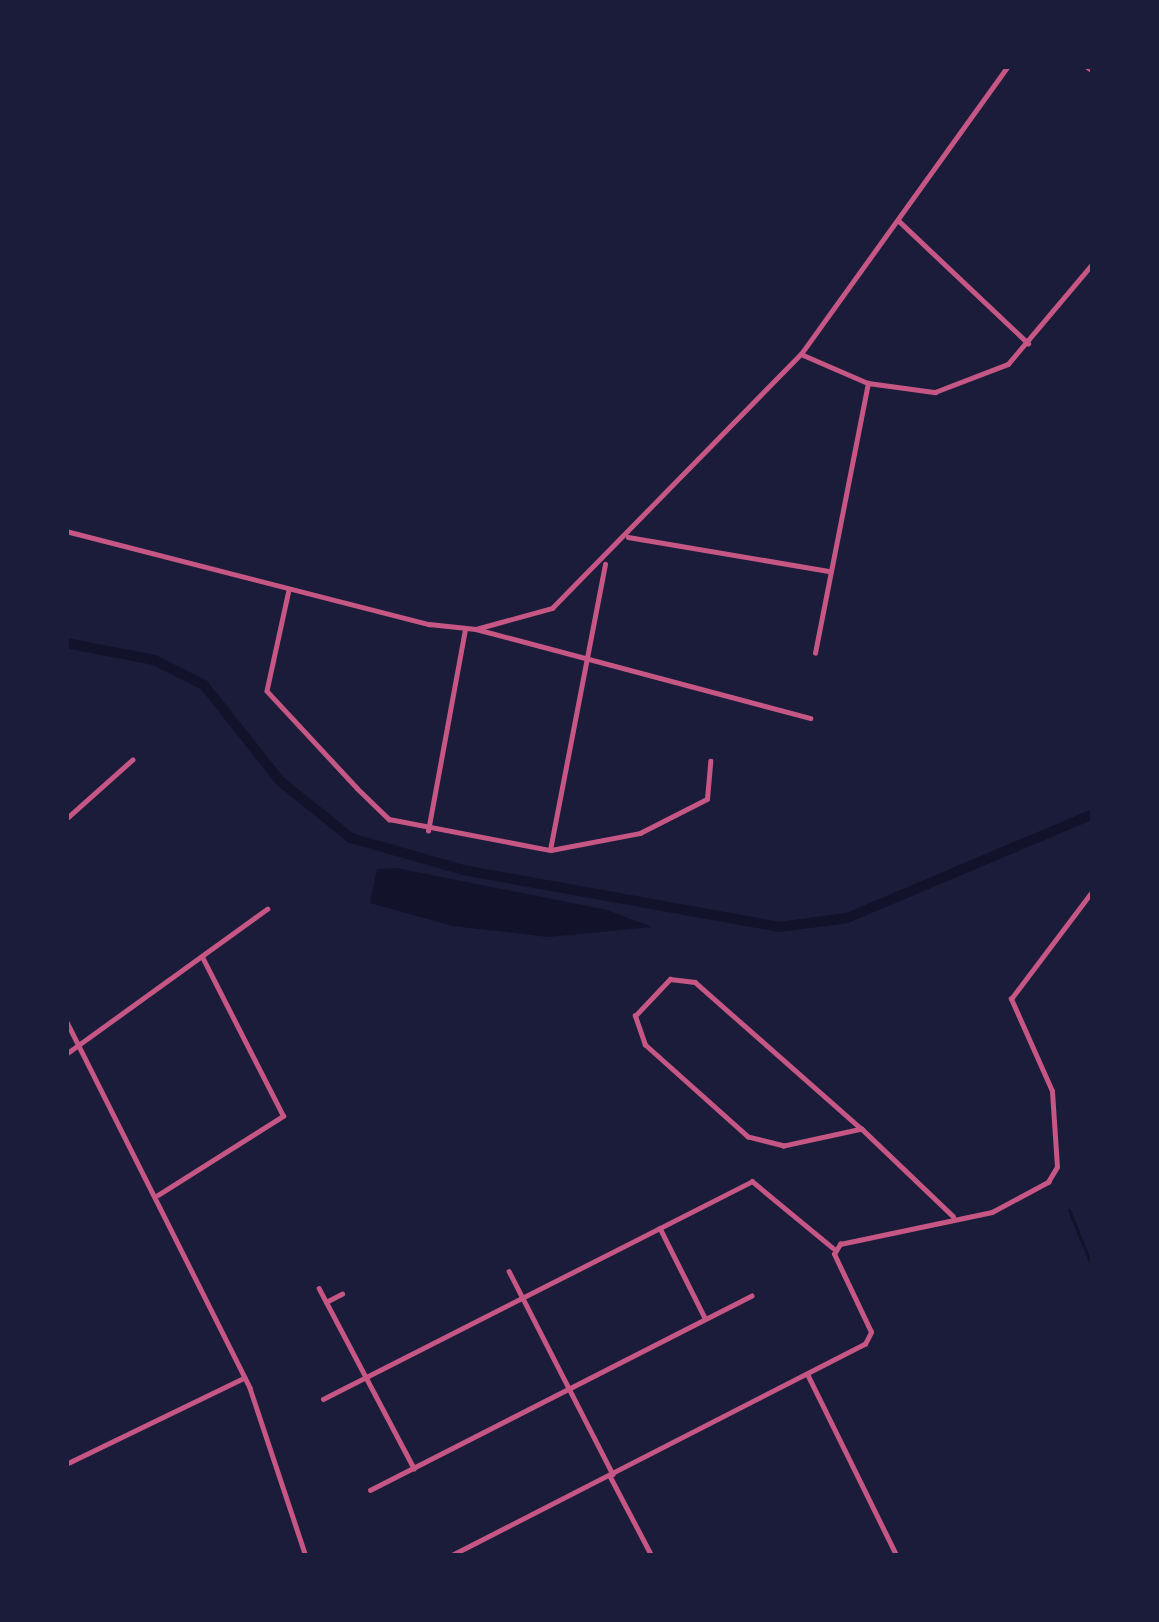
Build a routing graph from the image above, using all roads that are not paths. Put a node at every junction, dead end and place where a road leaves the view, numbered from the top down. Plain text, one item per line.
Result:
1 (1008, 66) edge
2 (1086, 66) edge
3 (1093, 71) edge
4 (898, 221) junction
5 (1093, 263) edge
6 (1028, 343) junction
7 (801, 354) junction
8 (868, 383) junction
9 (66, 531) edge
10 (628, 537) junction
11 (605, 561) junction
12 (829, 571) junction
13 (289, 590) junction
14 (466, 628) junction
15 (476, 629) junction
16 (814, 653) dead end
17 (591, 658) junction
18 (810, 718) dead end
19 (131, 760) dead end
20 (710, 761) dead end
21 (66, 819) edge
22 (428, 831) junction
23 (550, 850) junction
24 (1093, 890) edge
25 (267, 909) dead end
26 (202, 957) junction
27 (66, 1020) edge
28 (82, 1045) junction
29 (66, 1054) edge
30 (862, 1129) junction
31 (158, 1195) junction
32 (953, 1216) junction
33 (660, 1228) junction
34 (834, 1249) junction
35 (509, 1271) dead end
36 (319, 1288) dead end
37 (342, 1294) dead end
38 (751, 1296) dead end
39 (523, 1297) junction
40 (326, 1302) junction
41 (705, 1318) junction
42 (808, 1375) junction
43 (245, 1377) junction
44 (365, 1377) junction
45 (569, 1387) junction
46 (322, 1399) dead end
47 (66, 1464) edge
48 (414, 1468) junction
49 (612, 1475) junction
50 (370, 1490) dead end
51 (306, 1556) edge
52 (450, 1556) edge
53 (652, 1556) edge
54 (897, 1556) edge

1 - 4 street
2 - 3 street
4 - 6 street
4 - 7 street
5 - 6 street
6 - 8 street
7 - 8 street
7 - 10 street
8 - 12 street
9 - 13 street
10 - 11 street
10 - 12 street
11 - 15 street
11 - 17 street
12 - 16 street
13 - 14 street
13 - 22 street
14 - 15 street
14 - 22 street
15 - 17 street
17 - 18 street
17 - 23 street
19 - 21 street
20 - 23 street
22 - 23 street
24 - 32 street
25 - 26 street
26 - 28 street
26 - 31 street
27 - 28 street
28 - 29 street
28 - 31 street
30 - 30 street
30 - 32 street
31 - 43 street
32 - 34 street
33 - 34 street
33 - 39 street
33 - 41 street
34 - 42 street
35 - 39 street
36 - 40 street
37 - 40 street
38 - 41 street
39 - 44 street
39 - 45 street
40 - 44 street
41 - 45 street
42 - 49 street
42 - 54 street
43 - 47 street
43 - 51 street
44 - 46 street
44 - 48 street
45 - 48 street
45 - 49 street
48 - 50 street
49 - 52 street
49 - 53 street

